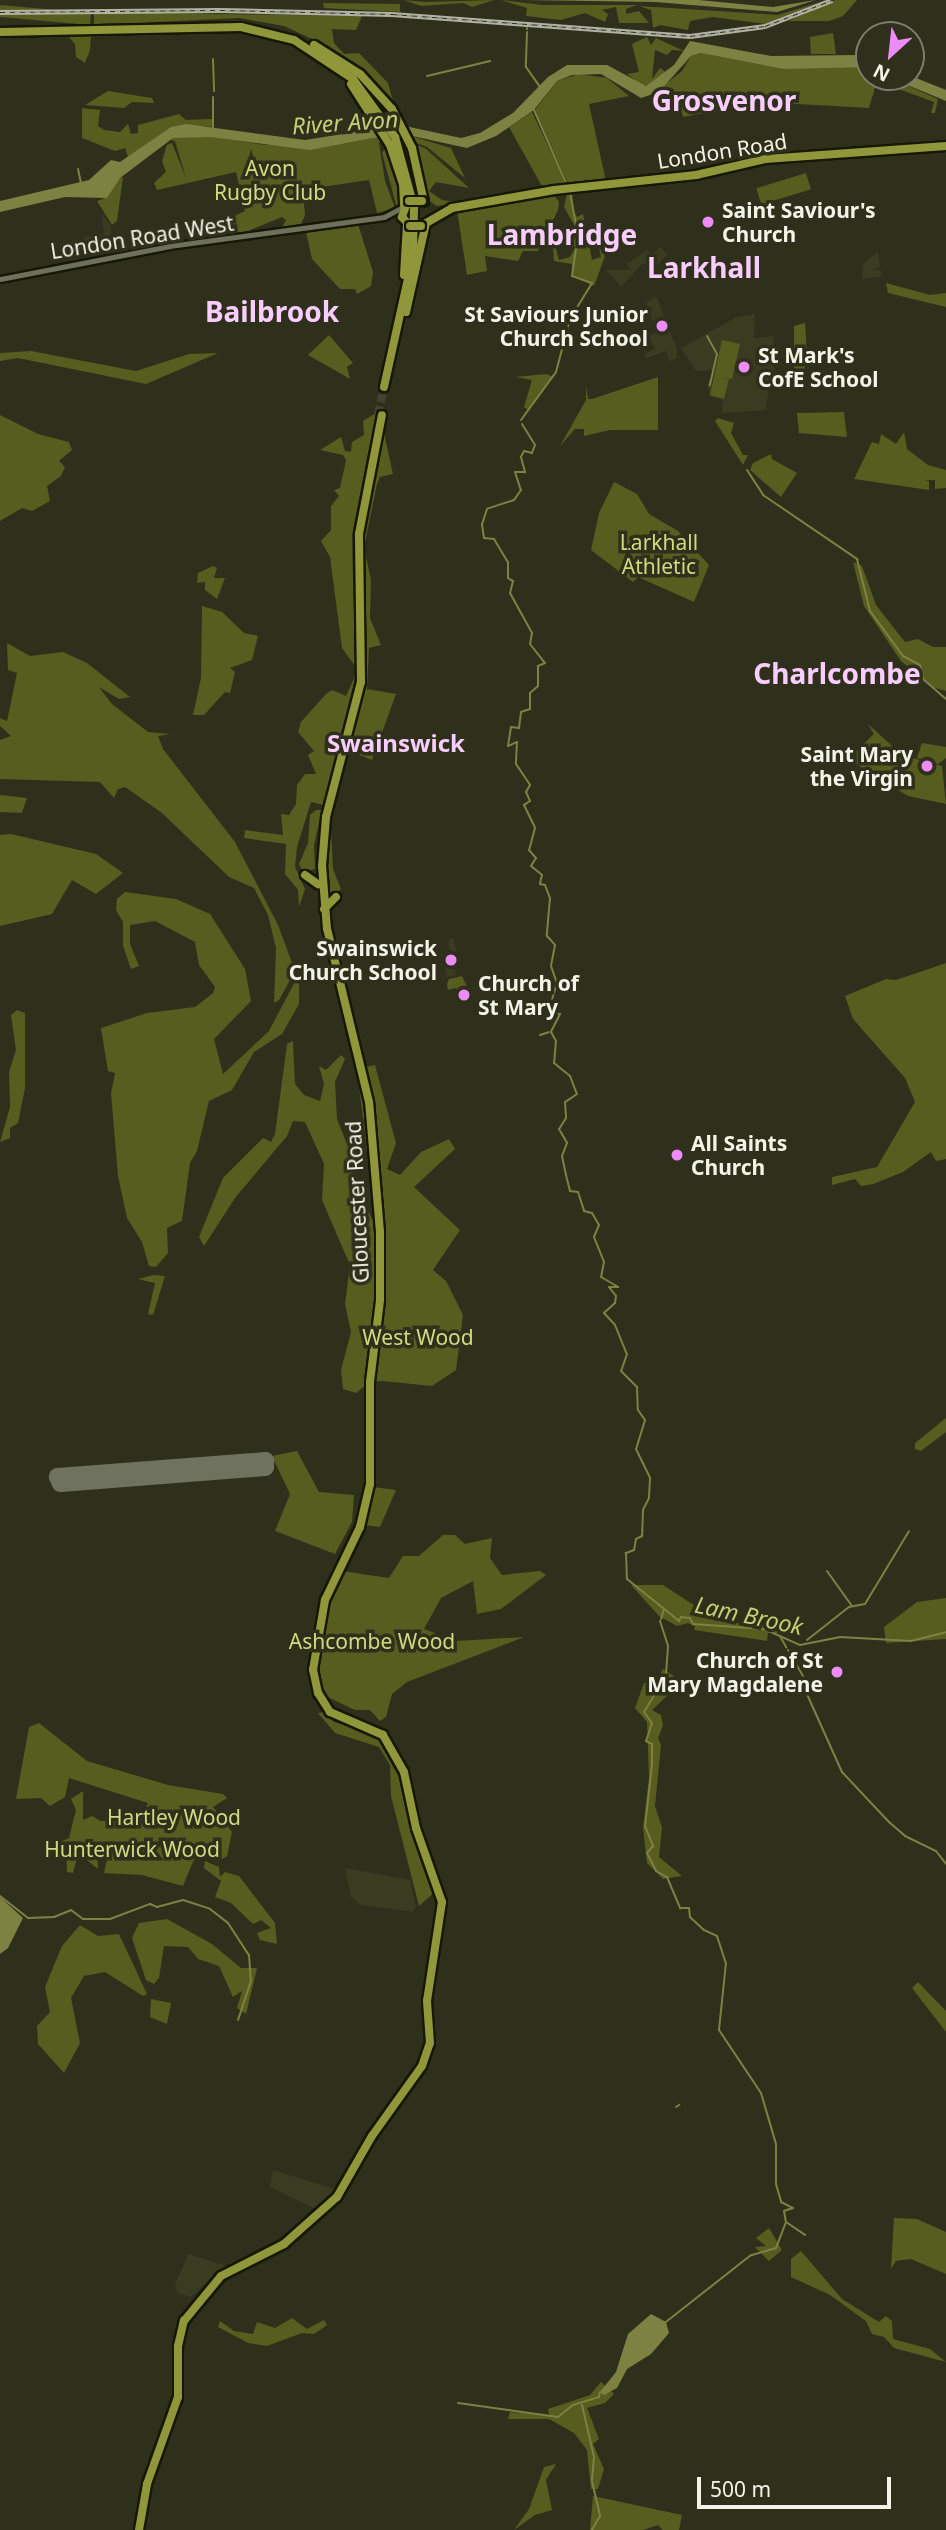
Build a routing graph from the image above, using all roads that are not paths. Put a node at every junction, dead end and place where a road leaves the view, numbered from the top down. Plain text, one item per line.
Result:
1 (0, 30) edge
2 (374, 99) junction
3 (946, 147) edge
4 (403, 151) junction
5 (424, 202) junction
6 (405, 205) junction
7 (452, 208) junction
8 (384, 217) junction
9 (407, 224) junction
10 (425, 224) junction
11 (0, 279) edge
12 (398, 338) junction
13 (386, 384) junction
14 (380, 414) tunnel mouth
15 (324, 816) junction
16 (318, 868) junction
17 (320, 886) junction
18 (324, 909) junction
19 (337, 978) junction
20 (139, 2530) edge

1 - 2 highway
1 - 2 highway
2 - 4 highway
2 - 4 highway
3 - 7 highway, London Road
4 - 5 highway
4 - 6 highway
4 - 12 highway
4 - 13 highway
5 - 6 highway, bridge
5 - 7 highway
5 - 10 highway
6 - 8 street, London Road West
6 - 9 highway
7 - 10 highway
8 - 9 street, London Road West
8 - 11 street, London Road West
9 - 10 highway, bridge
9 - 13 highway
10 - 12 highway
12 - 13 highway
14 - 15 highway
15 - 16 highway
15 - 17 highway
16 - 17 highway
16 - 17 highway
17 - 18 highway
17 - 18 highway
17 - 19 highway
18 - 19 highway
19 - 20 highway, Gloucester Road

